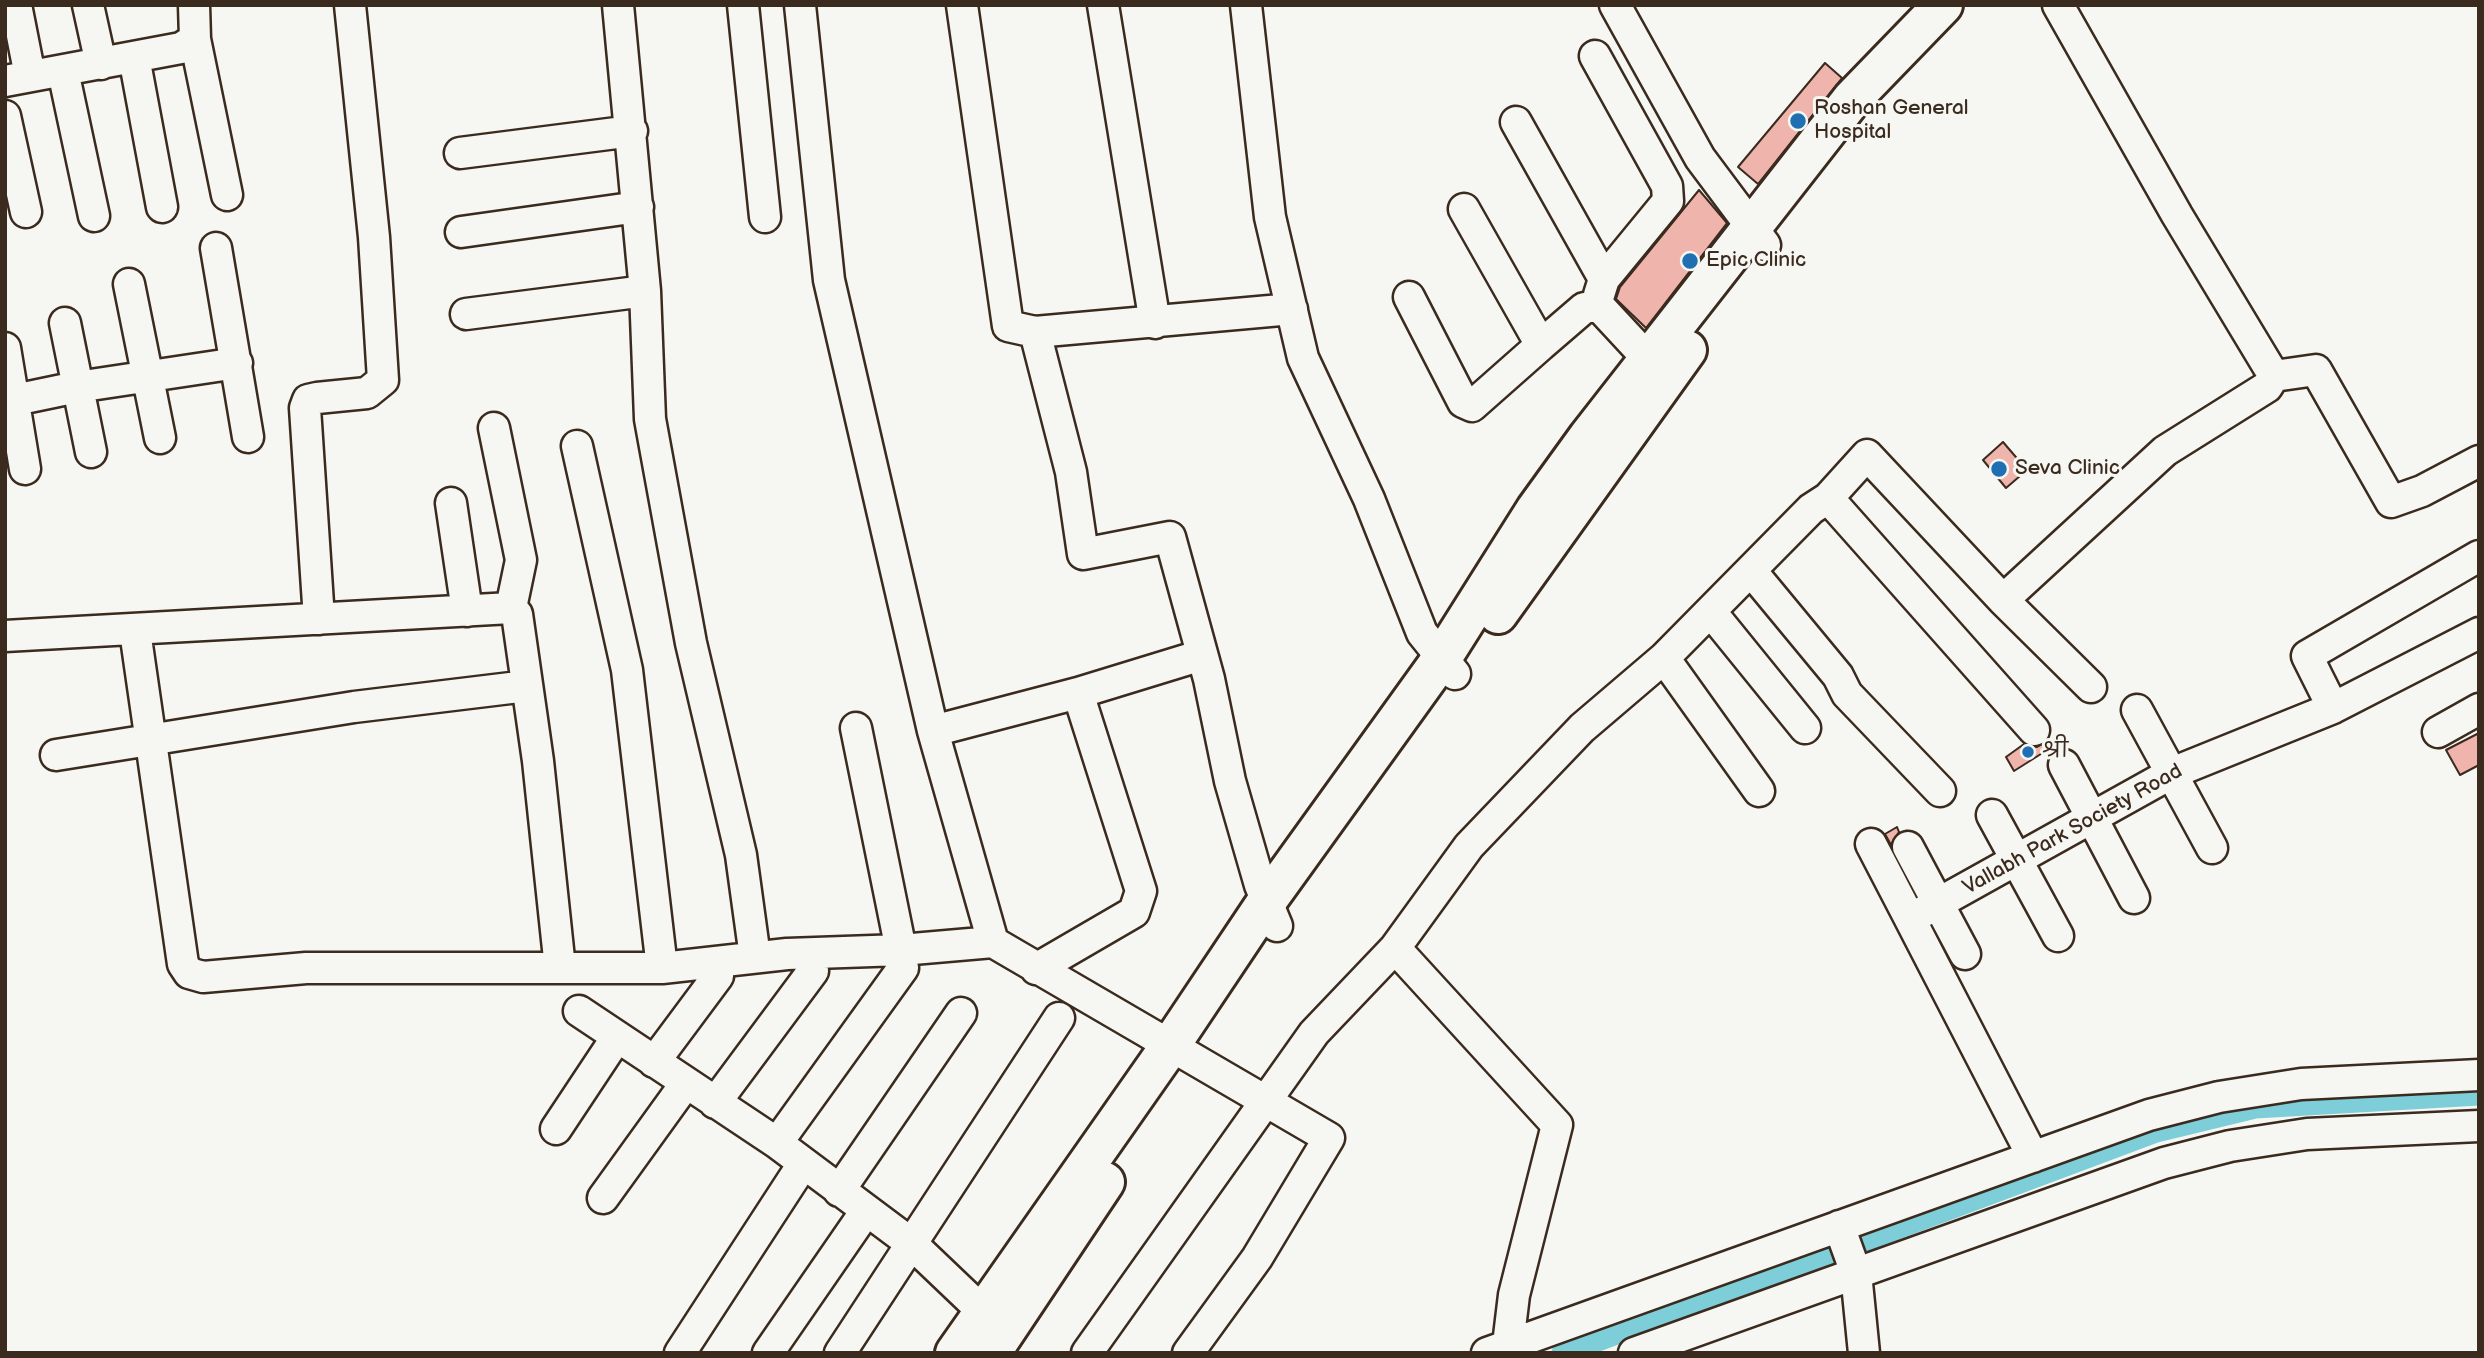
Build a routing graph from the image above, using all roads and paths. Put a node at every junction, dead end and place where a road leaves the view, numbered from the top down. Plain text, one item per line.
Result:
1 (16, 5) edge
2 (88, 5) edge
3 (194, 5) edge
4 (350, 5) edge
5 (618, 5) edge
6 (743, 5) edge
7 (800, 5) edge
8 (962, 5) edge
9 (1103, 5) edge
10 (1246, 5) edge
11 (1615, 5) edge
12 (1943, 5) edge
13 (1970, 5) edge
14 (2058, 5) edge
15 (195, 38) junction
16 (1595, 56) dead end
17 (134, 57) junction
18 (101, 64) junction
19 (63, 71) junction
20 (18, 79) edge
21 (5, 116) edge
22 (1516, 122) dead end
23 (632, 131) junction
24 (460, 153) dead end
25 (227, 195) dead end
26 (162, 207) dead end
27 (638, 207) junction
28 (1464, 209) dead end
29 (26, 212) dead end
30 (94, 216) dead end
31 (765, 217) dead end
32 (461, 232) dead end
33 (1758, 236) junction
34 (216, 248) dead end
35 (130, 284) dead end
36 (645, 291) junction
37 (1601, 293) junction
38 (1409, 297) dead end
39 (1292, 309) junction
40 (466, 314) dead end
41 (65, 323) dead end
42 (1155, 323) junction
43 (1035, 332) junction
44 (1541, 345) junction
45 (5, 348) edge
46 (237, 363) junction
47 (1657, 369) junction
48 (149, 375) junction
49 (2274, 376) junction
50 (77, 387) junction
51 (10, 401) edge
52 (494, 428) dead end
53 (248, 437) dead end
54 (160, 438) dead end
55 (577, 446) dead end
56 (90, 452) dead end
57 (2479, 461) edge
58 (25, 469) dead end
59 (1828, 498) junction
60 (451, 503) dead end
61 (2479, 556) edge
62 (1752, 572) junction
63 (2003, 600) junction
64 (511, 608) junction
65 (467, 611) junction
66 (1711, 612) junction
67 (319, 619) junction
68 (135, 631) junction
69 (2479, 633) edge
70 (5, 636) edge
71 (1202, 655) junction
72 (1664, 657) junction
73 (1449, 666) junction
74 (527, 686) junction
75 (2091, 687) dead end
76 (1078, 693) junction
77 (2333, 708) junction
78 (2479, 709) edge
79 (2137, 710) dead end
80 (1805, 727) dead end
81 (856, 728) dead end
82 (2035, 730) dead end
83 (933, 732) junction
84 (2438, 732) dead end
85 (149, 740) junction
86 (56, 755) dead end
87 (2064, 765) dead end
88 (2172, 774) junction
89 (1759, 790) dead end
90 (1940, 791) dead end
91 (1992, 815) dead end
92 (2092, 819) junction
93 (1871, 844) dead end
94 (1908, 847) dead end
95 (2211, 848) dead end
96 (2018, 860) junction
97 (2134, 898) dead end
98 (1938, 904) junction
99 (1272, 914) junction
100 (1910, 919) junction
101 (2058, 936) dead end
102 (993, 942) junction
103 (1395, 948) junction
104 (1965, 954) dead end
105 (755, 957) junction
106 (902, 959) junction
107 (560, 968) junction
108 (662, 968) junction
109 (1036, 969) junction
110 (813, 971) dead end
111 (718, 976) dead end
112 (579, 1012) dead end
113 (961, 1013) dead end
114 (1059, 1017) dead end
115 (617, 1037) junction
116 (1179, 1052) junction
117 (654, 1062) junction
118 (2479, 1075) edge
119 (686, 1083) junction
120 (1264, 1101) junction
121 (715, 1103) junction
122 (2479, 1126) edge
123 (556, 1129) dead end
124 (777, 1143) junction
125 (2033, 1157) junction
126 (803, 1164) junction
127 (839, 1191) junction
128 (603, 1198) dead end
129 (866, 1211) junction
130 (1839, 1226) junction
131 (912, 1244) junction
132 (1856, 1272) junction
133 (993, 1333) edge
134 (1501, 1350) edge
135 (680, 1353) edge
136 (768, 1353) edge
137 (840, 1353) edge
138 (955, 1353) edge
139 (1087, 1353) edge
140 (1188, 1353) edge
141 (1634, 1353) edge
142 (1864, 1353) edge

1 - 20 street
2 - 18 street
3 - 15 street
4 - 67 street
5 - 23 street
6 - 31 street
7 - 83 street
8 - 43 street
9 - 42 street
10 - 39 street
11 - 33 street
12 - 33 main road
13 - 33 main road
14 - 49 street
15 - 17 street
15 - 25 street
16 - 37 street
17 - 18 street
17 - 26 street
18 - 19 street
19 - 20 street
19 - 30 street
21 - 29 street
22 - 37 street
23 - 24 street
23 - 27 street
27 - 32 street
27 - 36 street
28 - 44 street
33 - 47 main road
34 - 46 street
35 - 48 street
36 - 40 street
36 - 105 street
37 - 44 street
37 - 47 street
38 - 44 street
39 - 42 street
39 - 73 street
41 - 50 street
42 - 43 street
43 - 71 street
45 - 51 street
46 - 48 street
46 - 53 street
47 - 73 main road
48 - 50 street
48 - 54 street
49 - 57 street
49 - 63 street
50 - 51 street
50 - 56 street
51 - 58 street
52 - 64 street
55 - 108 street
59 - 62 street
59 - 63 street
59 - 82 street
60 - 65 street
61 - 77 street
62 - 66 street
62 - 90 street
63 - 75 street
64 - 65 street
64 - 74 street
65 - 67 street
66 - 72 street
66 - 80 street
67 - 68 street
68 - 70 street
68 - 85 street
69 - 77 street, Vallabh Park Society Road
71 - 76 street
71 - 99 street
72 - 89 street
72 - 103 street
73 - 99 main road
74 - 85 street
74 - 107 street
76 - 83 street
76 - 109 street
77 - 88 street, Vallabh Park Society Road
78 - 84 street
79 - 88 street
81 - 106 street
83 - 102 street
85 - 86 street
85 - 107 street
87 - 92 street
88 - 92 street, Vallabh Park Society Road
88 - 95 street
91 - 96 street
92 - 96 street, Vallabh Park Society Road
92 - 97 street
93 - 100 street
94 - 98 street
96 - 98 street, Vallabh Park Society Road
96 - 101 street
98 - 100 street, Vallabh Park Society Road
98 - 104 street
99 - 116 main road
100 - 125 street
102 - 106 street
102 - 109 street
103 - 120 street
103 - 134 street
105 - 106 street
105 - 108 street
106 - 124 street
107 - 108 street
109 - 116 street
110 - 121 street
111 - 117 street
112 - 115 street
113 - 127 street
114 - 131 street
115 - 117 street
115 - 123 street
116 - 120 street
116 - 133 main road
117 - 119 street
118 - 125 street
119 - 121 street
119 - 128 street
120 - 139 street
120 - 140 street
121 - 124 street
122 - 132 street
124 - 126 street
125 - 130 street
126 - 127 street
126 - 135 street
127 - 129 street
129 - 131 street
129 - 136 street
130 - 132 street
130 - 134 street
131 - 133 street
131 - 137 street
132 - 141 street
132 - 142 street
133 - 138 main road

